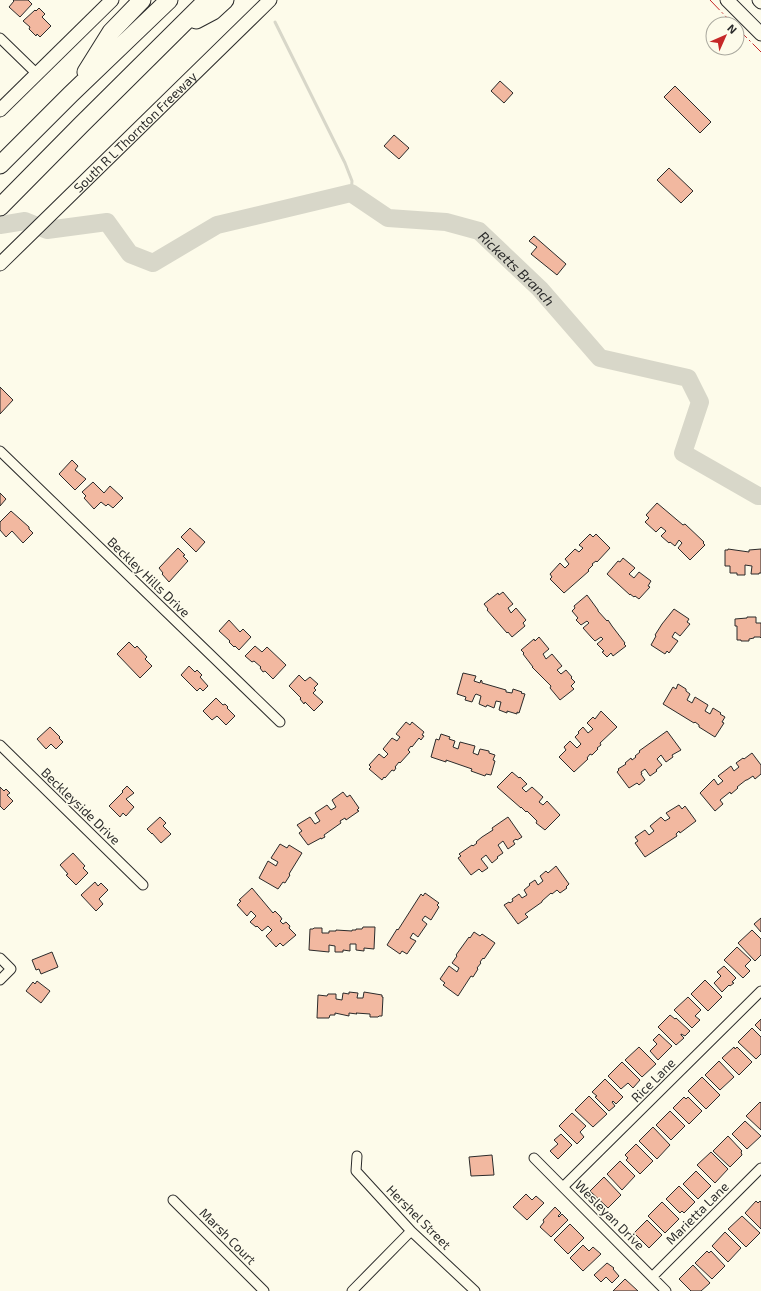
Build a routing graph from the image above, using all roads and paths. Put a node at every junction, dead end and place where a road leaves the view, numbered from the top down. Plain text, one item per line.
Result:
1 (112, 0) edge
2 (142, 0) edge
3 (169, 0) edge
4 (207, 0) edge
5 (225, 0) edge
6 (270, 0) edge
7 (727, 0) edge
8 (175, 31) junction
9 (761, 34) edge
10 (0, 38) edge
11 (37, 74) junction
12 (71, 94) junction
13 (0, 110) edge
14 (0, 165) edge
15 (4, 203) edge
16 (4, 261) edge
17 (0, 451) edge
18 (280, 722) dead end
19 (0, 745) edge
20 (144, 885) dead end
21 (0, 958) edge
22 (0, 980) edge
23 (761, 991) edge
24 (357, 1156) dead end
25 (534, 1158) dead end
26 (761, 1168) edge
27 (563, 1187) junction
28 (173, 1200) dead end
29 (411, 1231) junction
30 (652, 1277) junction
31 (264, 1291) edge
32 (352, 1291) edge
33 (475, 1291) edge
34 (666, 1291) edge

1 - 11 main road
2 - 12 highway
3 - 12 highway
4 - 8 highway
5 - 8 highway
6 - 16 main road, South R L Thornton Freeway
7 - 9 main road
8 - 15 highway
10 - 11 street
11 - 13 main road
12 - 14 highway
17 - 18 street, Beckley Hills Drive
19 - 20 street, Beckleyside Drive
21 - 22 street
23 - 27 street, Rice Lane
24 - 29 street, Hershel Street
25 - 27 street, Wesleyan Drive
26 - 30 street, Marietta Lane
27 - 30 street, Wesleyan Drive
28 - 31 street, Marsh Court
29 - 32 street
29 - 33 street, Hershel Street
30 - 34 street, Wesleyan Drive

